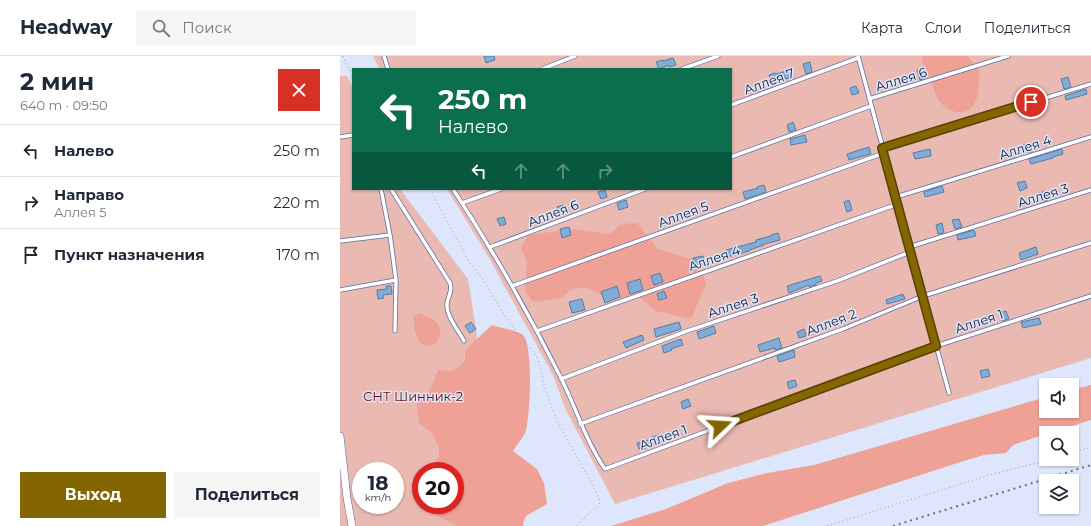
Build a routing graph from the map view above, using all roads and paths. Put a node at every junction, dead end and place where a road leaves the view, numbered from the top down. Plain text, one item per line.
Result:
1 (343, 56) edge
2 (384, 56) edge
3 (575, 56) edge
4 (718, 56) edge
5 (1008, 56) edge
6 (858, 57) edge
7 (388, 68) edge
8 (545, 68) edge
9 (685, 68) edge
10 (352, 73) edge
11 (1091, 84) edge
12 (869, 99) junction
13 (732, 105) edge
14 (871, 106) junction
15 (352, 135) edge
16 (340, 137) edge
17 (1091, 137) edge
18 (882, 148) junction
19 (884, 154) junction
20 (732, 158) edge
21 (382, 190) edge
22 (392, 190) edge
23 (431, 190) edge
24 (454, 190) edge
25 (498, 190) edge
26 (642, 190) edge
27 (1091, 190) edge
28 (896, 197) junction
29 (462, 203) junction
30 (898, 204) junction
31 (390, 235) junction
32 (340, 241) edge
33 (1091, 243) edge
34 (490, 247) junction
35 (909, 247) junction
36 (910, 252) junction
37 (396, 280) junction
38 (512, 286) junction
39 (340, 290) edge
40 (923, 296) junction
41 (1091, 296) edge
42 (395, 331) dead end
43 (537, 331) junction
44 (464, 341) dead end
45 (936, 346) junction
46 (561, 379) junction
47 (949, 393) dead end
48 (580, 424) junction
49 (340, 436) edge
50 (1091, 447) edge
51 (1079, 451) edge
52 (1039, 462) edge
53 (352, 526) edge
54 (577, 526) edge
55 (827, 526) edge

1 - 10 path
2 - 7 lane
3 - 8 lane
4 - 9 lane
5 - 12 lane, Аллея 6
6 - 12 lane
6 - 13 lane, Аллея 7
11 - 18 lane
12 - 14 lane
14 - 18 lane
14 - 20 lane, Аллея 6
15 - 16 lane
17 - 28 lane, Аллея 4
18 - 19 lane
19 - 28 lane
19 - 38 lane, Аллея 5
21 - 31 lane
22 - 44 lane
23 - 54 path
24 - 29 lane
25 - 29 lane
26 - 34 lane, Аллея 6
27 - 35 lane, Аллея 3
28 - 30 lane
29 - 34 lane
30 - 35 lane
30 - 43 lane, Аллея 4
31 - 32 lane
31 - 37 lane
33 - 40 lane, Аллея 2
34 - 38 lane
35 - 36 lane
36 - 40 lane
36 - 46 lane, Аллея 3
37 - 39 lane
37 - 42 lane
38 - 43 lane
40 - 45 lane
40 - 48 lane, Аллея 2
41 - 45 lane, Аллея 1
43 - 46 lane
45 - 47 lane
45 - 48 lane, Аллея 1
46 - 48 lane
49 - 53 street
50 - 51 path
52 - 55 path

